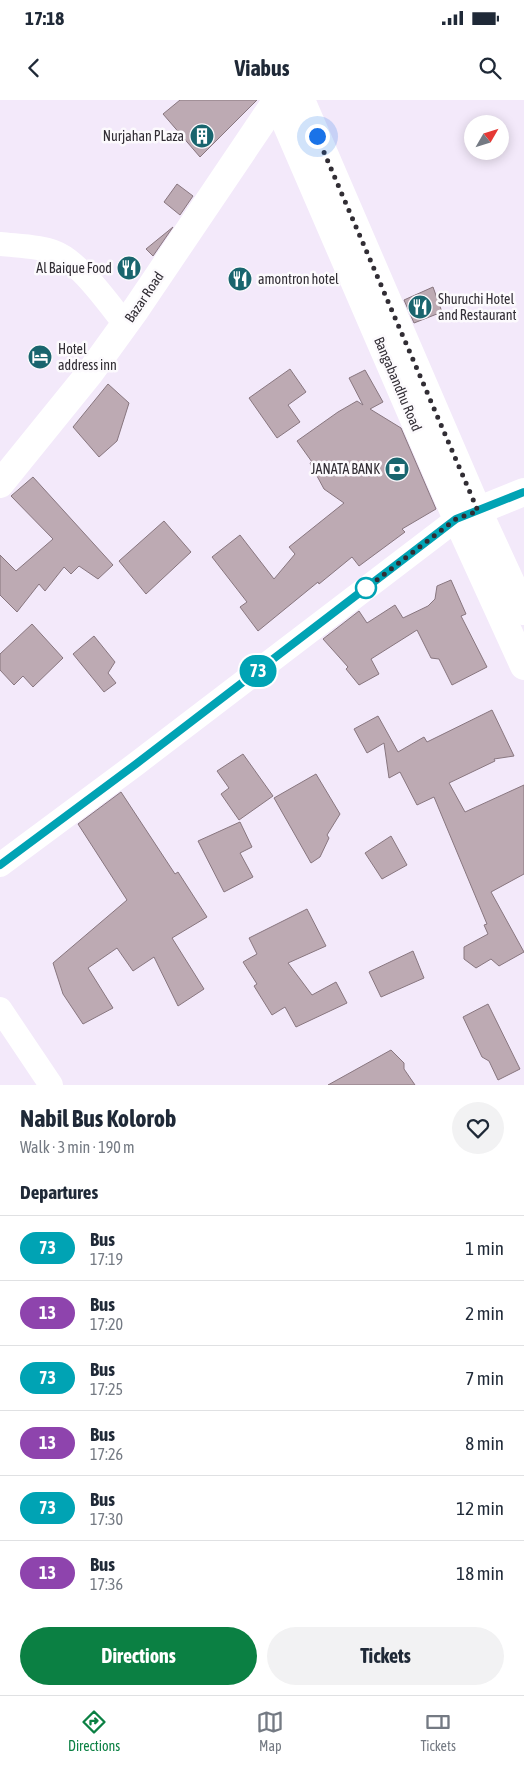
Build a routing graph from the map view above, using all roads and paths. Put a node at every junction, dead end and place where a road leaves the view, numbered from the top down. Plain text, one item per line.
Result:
1 (283, 100) edge
2 (0, 244) edge
3 (125, 324) junction
4 (0, 484) edge
5 (524, 492) edge
6 (467, 515) junction
7 (524, 611) edge
8 (524, 666) edge
9 (0, 865) edge
10 (0, 1009) edge
11 (51, 1085) edge

1 - 3 main road, Bazar Road
1 - 6 main road, Bangabandhu Road
2 - 3 street
3 - 4 main road, Bazar Road
5 - 6 main road
6 - 7 main road, Bangabandhu Road
6 - 8 main road, Bangabandhu Road
6 - 9 street
10 - 11 street

